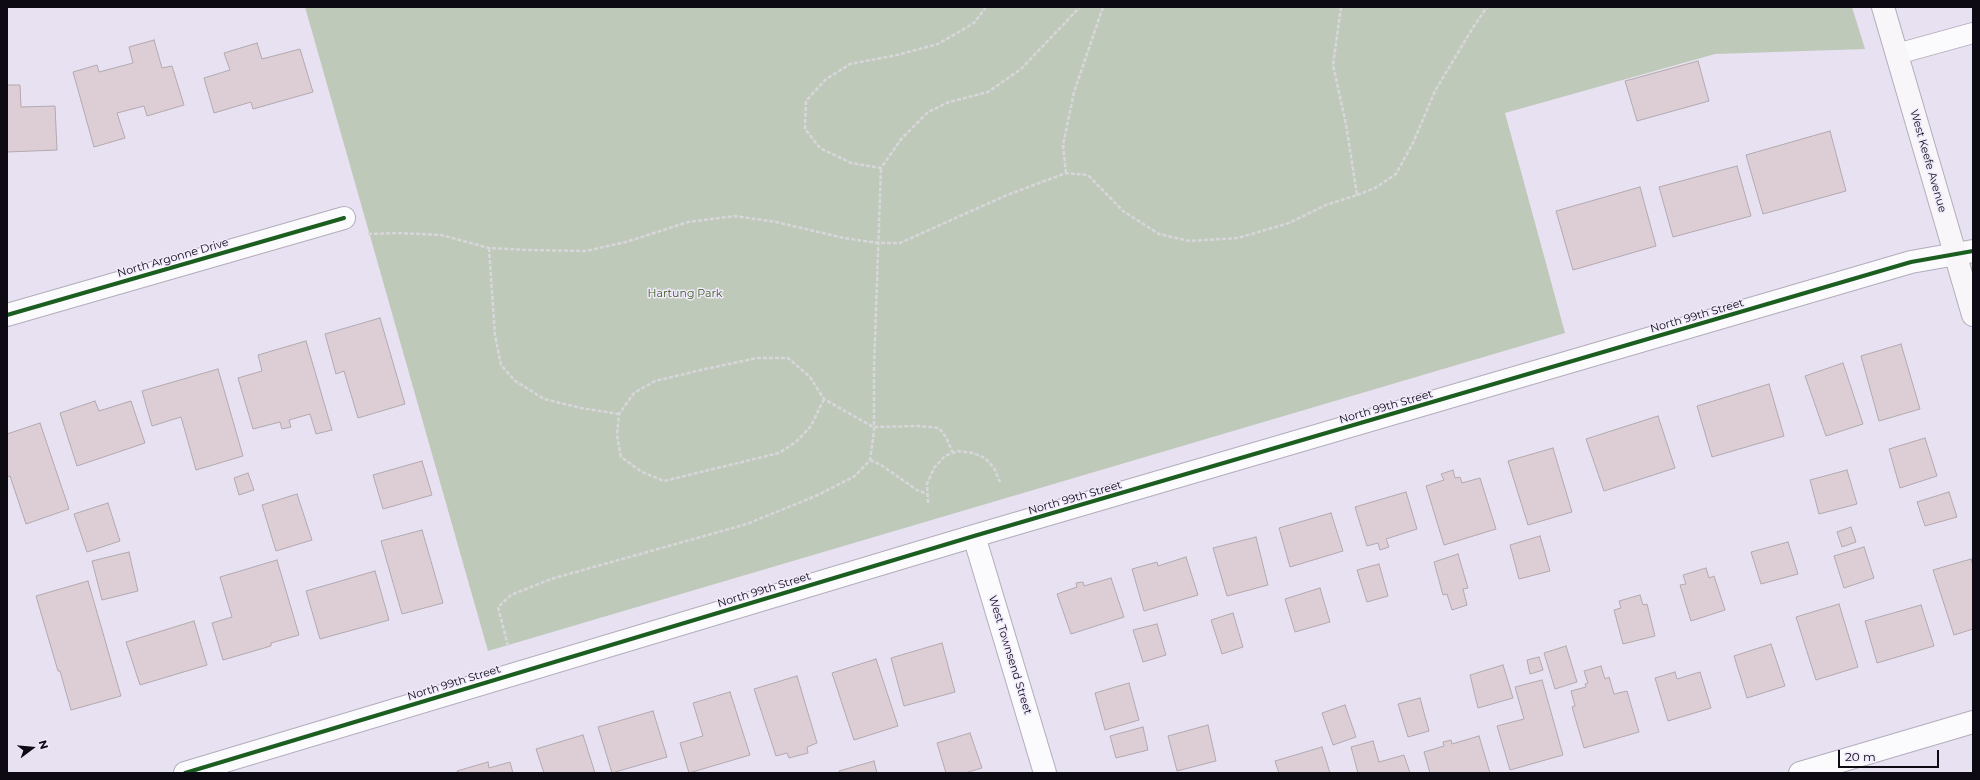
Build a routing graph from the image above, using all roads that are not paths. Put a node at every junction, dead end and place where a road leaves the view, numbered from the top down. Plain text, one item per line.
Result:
1 (1883, 7) edge
2 (1973, 32) edge
3 (1897, 54) junction
4 (344, 218) road end
5 (1964, 252) edge
6 (7, 315) edge
7 (1973, 315) edge
8 (974, 536) junction
9 (1973, 722) edge
10 (185, 773) edge
11 (1045, 773) edge
12 (1800, 773) edge

1 - 3 street, West Keefe Avenue
2 - 3 lane
3 - 5 street, West Keefe Avenue
4 - 6 street, North Argonne Drive
5 - 7 street, West Keefe Avenue
5 - 8 street, North 99th Street
8 - 10 street, North 99th Street
8 - 11 street, West Townsend Street
9 - 12 street

